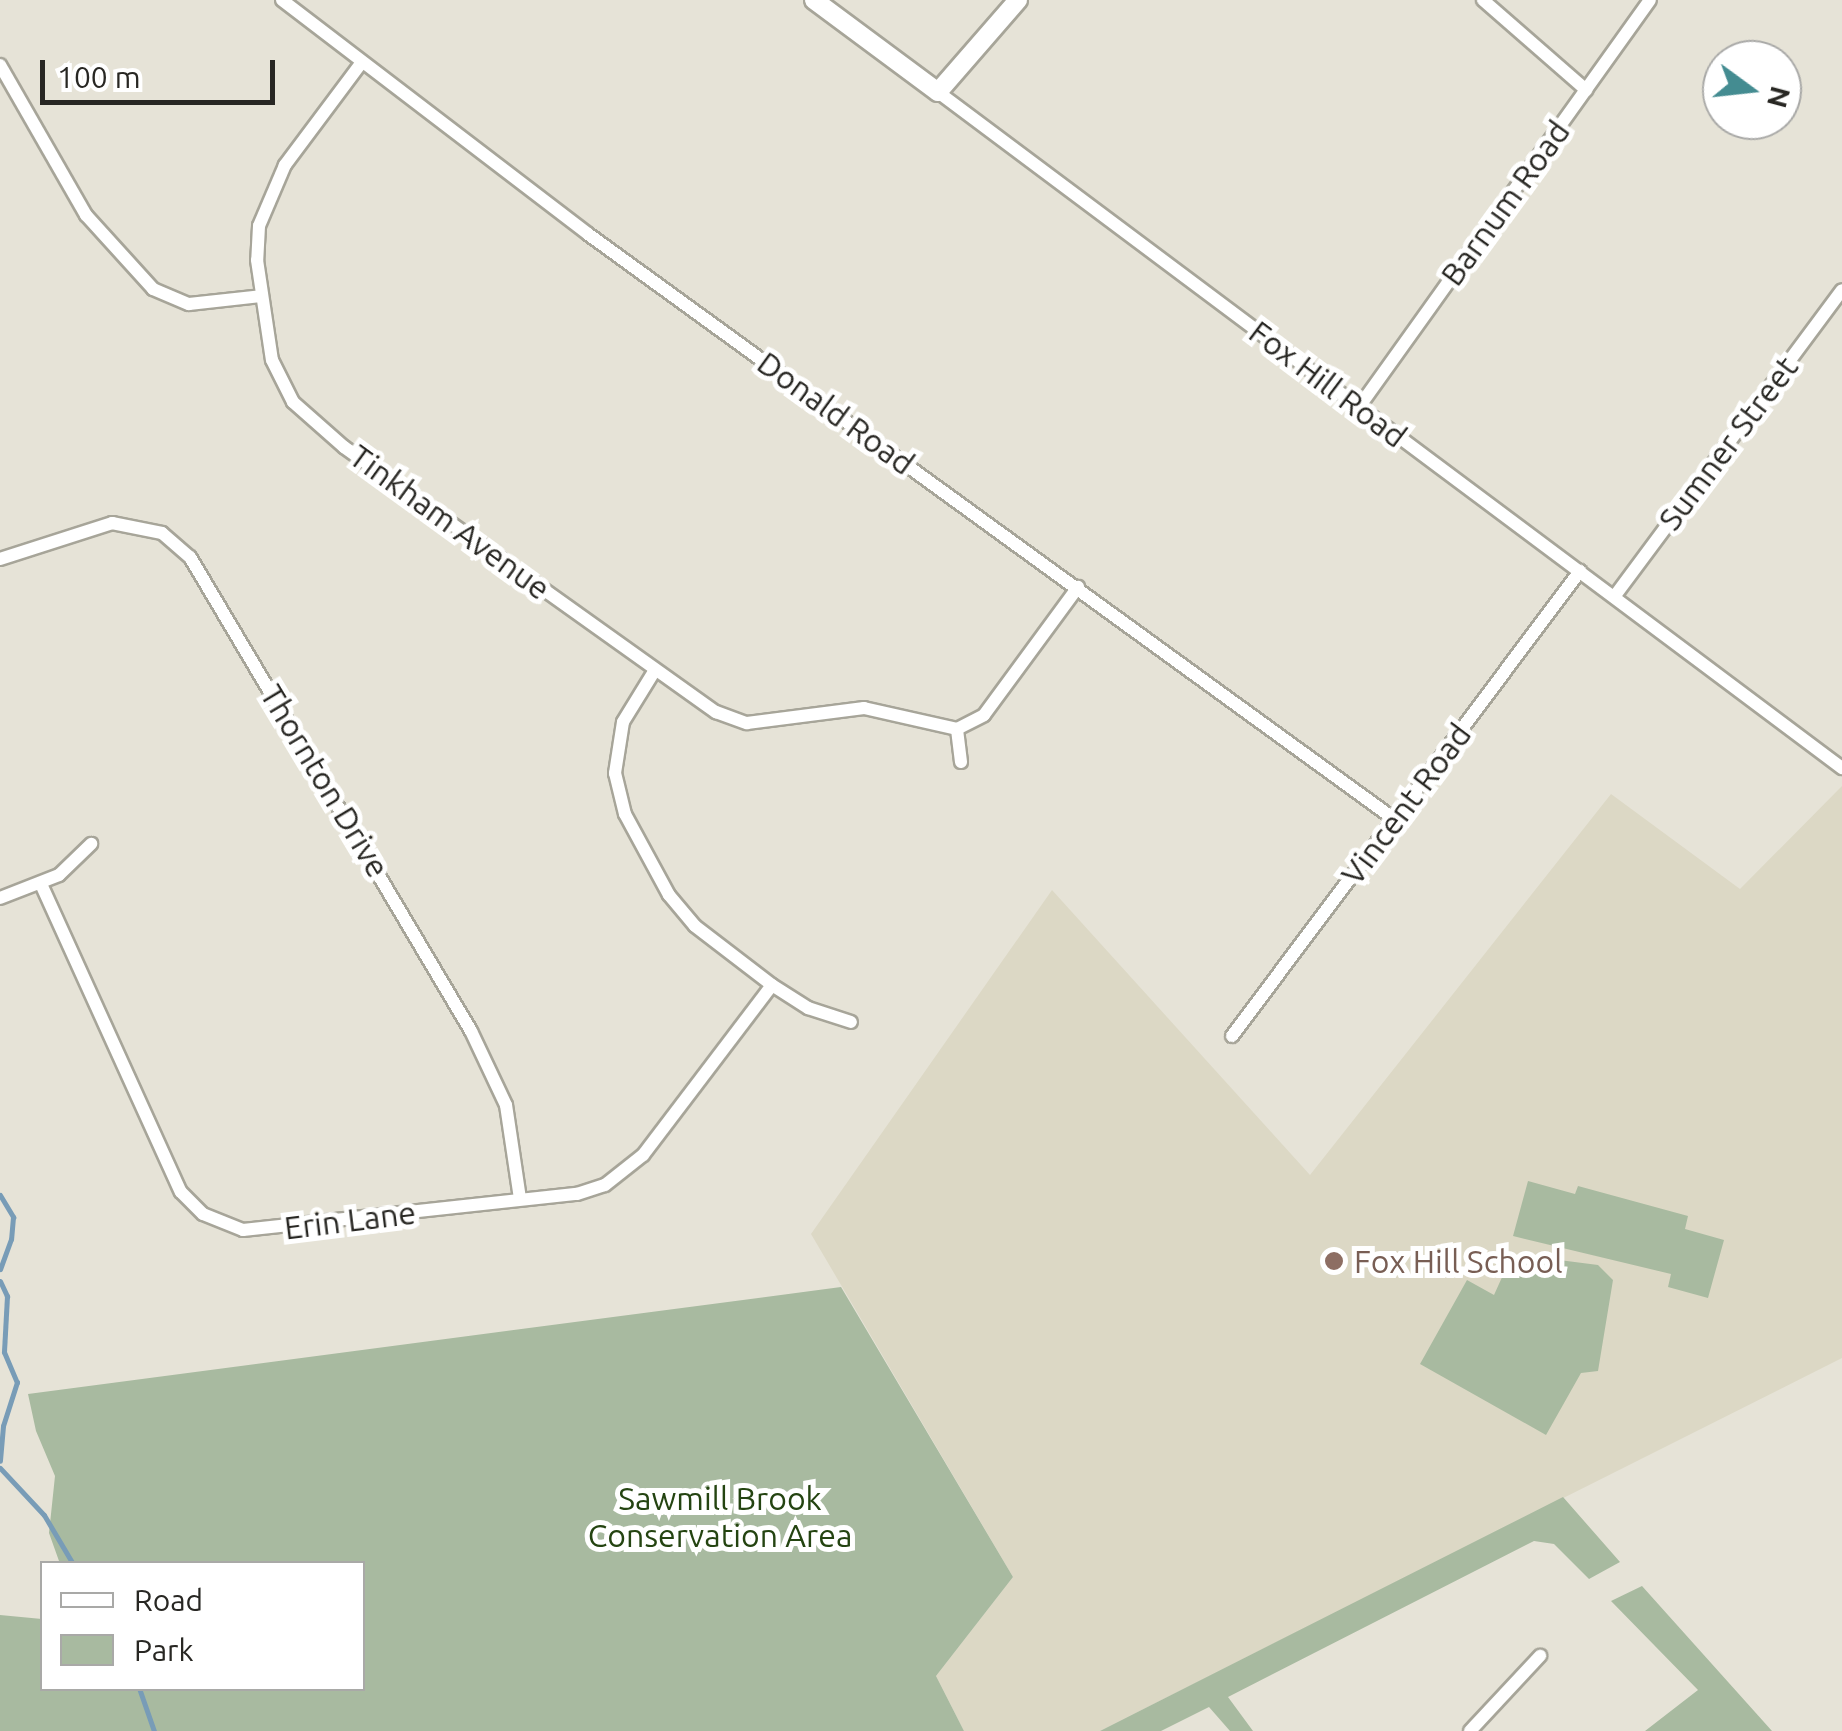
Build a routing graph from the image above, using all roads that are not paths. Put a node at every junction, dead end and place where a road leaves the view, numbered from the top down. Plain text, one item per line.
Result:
1 (282, 0) edge
2 (814, 0) edge
3 (1018, 0) edge
4 (1483, 0) edge
5 (1650, 0) edge
6 (362, 62) junction
7 (0, 64) edge
8 (1586, 90) junction
9 (938, 92) junction
10 (1842, 290) edge
11 (261, 296) junction
12 (1359, 407) junction
13 (0, 559) edge
14 (1580, 572) junction
15 (1078, 588) junction
16 (1614, 596) junction
17 (655, 670) junction
18 (957, 729) junction
19 (961, 762) dead end
20 (1842, 768) edge
21 (1394, 819) junction
22 (92, 844) dead end
23 (40, 884) junction
24 (0, 898) edge
25 (772, 986) junction
26 (851, 1022) dead end
27 (1232, 1036) dead end
28 (520, 1200) junction
29 (1540, 1656) dead end
30 (1470, 1731) edge

1 - 6 street, Donald Road
2 - 9 street, Fox Hill Road
3 - 9 street
4 - 8 street
5 - 8 street, Barnum Road
6 - 11 street, Tinkham Avenue
6 - 15 street, Donald Road
7 - 11 street
8 - 12 street, Barnum Road
9 - 12 street, Fox Hill Road
10 - 16 street, Sumner Street
11 - 17 street, Tinkham Avenue
12 - 14 street, Fox Hill Road
13 - 28 street, Thornton Drive
14 - 16 street, Fox Hill Road
14 - 21 street, Vincent Road
15 - 18 street
15 - 21 street, Donald Road
16 - 20 street, Fox Hill Road
17 - 18 street, Tinkham Avenue
17 - 25 street
18 - 19 street
21 - 27 street, Vincent Road
22 - 23 street
23 - 24 street
23 - 28 street, Erin Lane
25 - 26 street
25 - 28 street, Erin Lane
29 - 30 street

